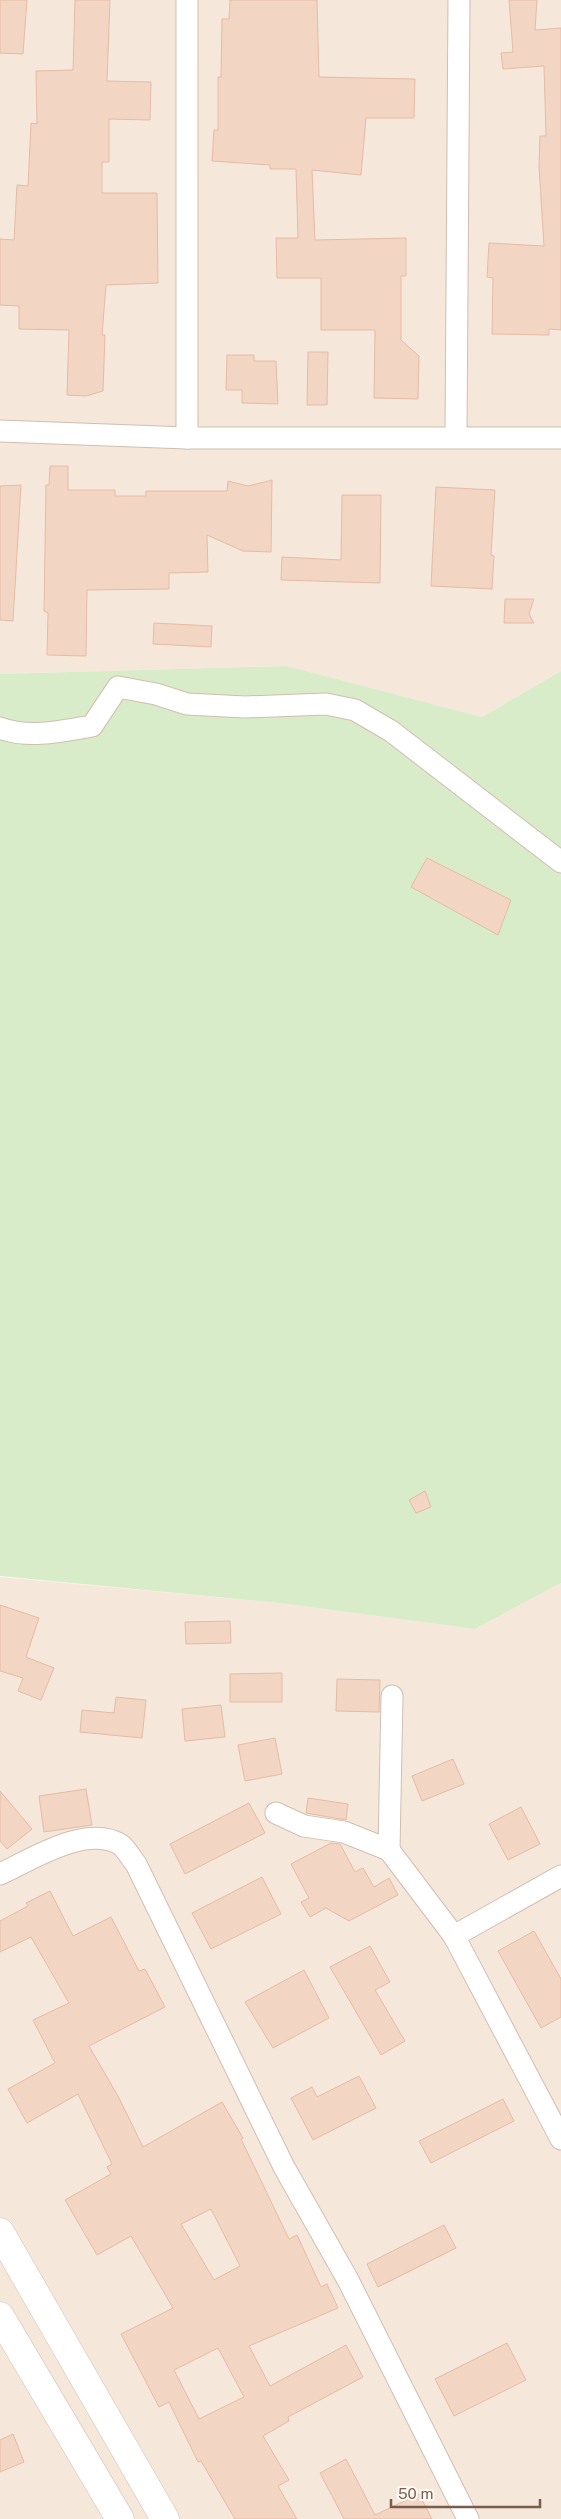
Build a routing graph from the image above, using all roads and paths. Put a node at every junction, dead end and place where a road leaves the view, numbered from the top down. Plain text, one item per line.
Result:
1 (187, 0) edge
2 (459, 0) edge
3 (0, 432) edge
4 (456, 437) junction
5 (187, 438) junction
6 (561, 438) edge
7 (0, 728) edge
8 (561, 862) edge
9 (392, 1696) dead end
10 (276, 1813) dead end
11 (389, 1850) junction
12 (0, 1874) edge
13 (561, 1876) edge
14 (454, 1936) junction
15 (561, 2139) edge
16 (0, 2232) edge
17 (0, 2316) edge
18 (120, 2519) edge
19 (165, 2519) edge
20 (468, 2519) edge

1 - 5 street
2 - 4 street
3 - 5 street
4 - 5 street
4 - 6 street
7 - 8 street
9 - 11 street
10 - 11 street
11 - 14 street
12 - 20 street
13 - 14 street
14 - 15 street
16 - 19 street
17 - 18 street

